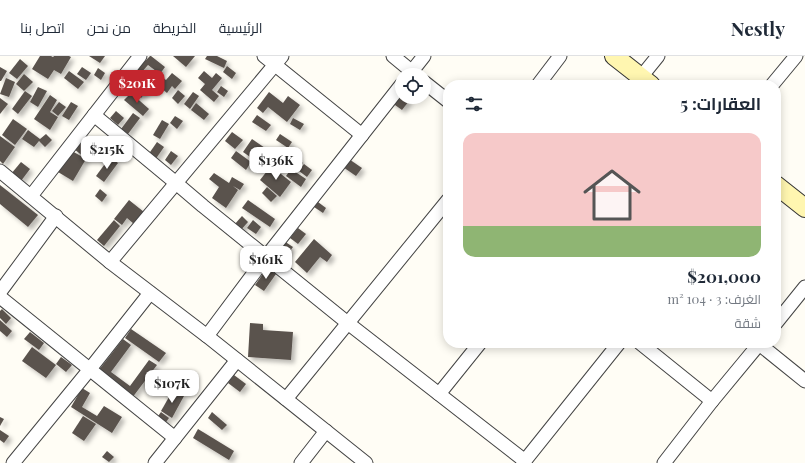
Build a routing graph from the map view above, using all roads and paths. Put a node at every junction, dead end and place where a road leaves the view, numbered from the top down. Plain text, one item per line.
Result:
1 (140, 56) edge
2 (264, 56) edge
3 (393, 56) edge
4 (424, 56) edge
5 (560, 56) edge
6 (614, 56) edge
7 (658, 56) edge
8 (796, 56) edge
9 (278, 60) edge
10 (406, 68) edge
11 (416, 68) edge
12 (542, 80) edge
13 (645, 80) edge
14 (646, 80) edge
15 (776, 80) edge
16 (431, 88) edge
17 (395, 93) edge
18 (443, 98) edge
19 (94, 114) junction
20 (362, 135) junction
21 (0, 171) edge
22 (176, 183) junction
23 (781, 189) edge
24 (31, 196) junction
25 (443, 206) edge
26 (805, 208) edge
27 (56, 216) junction
28 (266, 257) junction
29 (110, 262) junction
30 (805, 287) edge
31 (0, 292) edge
32 (150, 293) junction
33 (0, 297) edge
34 (781, 317) edge
35 (349, 324) junction
36 (206, 336) junction
37 (476, 348) edge
38 (615, 348) edge
39 (646, 348) edge
40 (755, 348) edge
41 (765, 348) edge
42 (237, 360) junction
43 (90, 370) junction
44 (805, 380) edge
45 (439, 394) junction
46 (286, 399) junction
47 (712, 401) junction
48 (326, 431) junction
49 (175, 438) junction
50 (524, 462) edge
51 (13, 463) edge
52 (156, 463) edge
53 (301, 463) edge
54 (366, 463) edge
55 (664, 463) edge

1 - 19 street
2 - 9 street
3 - 10 street
4 - 11 street
5 - 12 street
6 - 13 street
7 - 14 street
8 - 15 street
9 - 20 street
9 - 22 street
16 - 18 street
17 - 20 street
19 - 22 street
19 - 24 street
20 - 28 street
21 - 24 street
22 - 28 street
22 - 29 street
23 - 26 street
24 - 27 street
25 - 35 street
27 - 29 street
27 - 31 street
28 - 35 street
28 - 36 street
29 - 32 street
30 - 34 street
32 - 36 street
32 - 43 street
33 - 43 street
35 - 45 street
35 - 46 street
36 - 42 street
37 - 45 street
38 - 50 street
39 - 47 street
40 - 47 street
41 - 44 street
42 - 46 street
42 - 49 street
43 - 49 street
43 - 51 street
45 - 50 street
46 - 48 street
47 - 55 street
48 - 53 street
48 - 54 street
49 - 52 street

